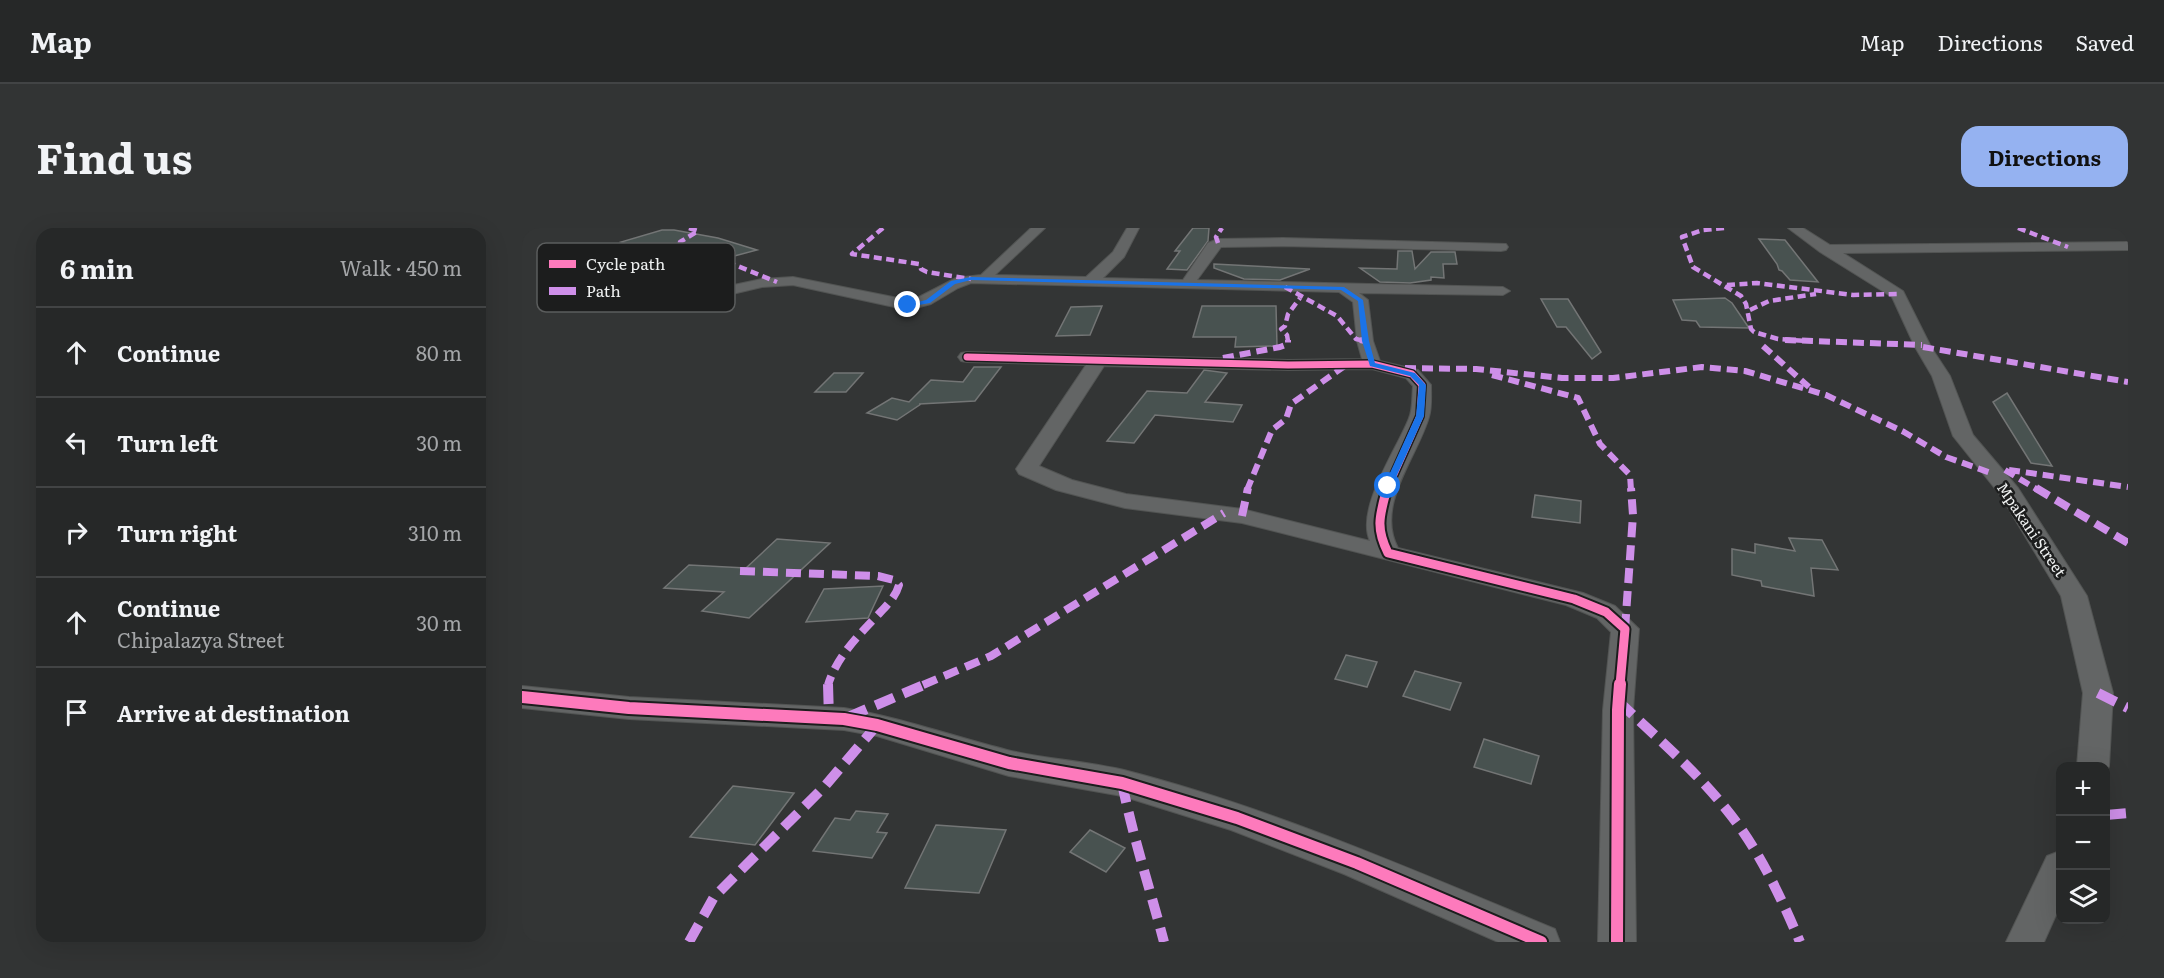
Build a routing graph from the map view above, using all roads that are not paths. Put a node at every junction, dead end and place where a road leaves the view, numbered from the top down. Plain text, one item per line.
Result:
1 (1039, 228) edge
2 (1133, 228) edge
3 (1794, 228) edge
4 (2128, 246) edge
5 (1500, 247) dead end
6 (2068, 247) junction
7 (1825, 249) junction
8 (2128, 253) edge
9 (986, 279) junction
10 (1090, 282) junction
11 (1187, 284) junction
12 (1342, 288) junction
13 (735, 289) edge
14 (1378, 289) junction
15 (1503, 291) dead end
16 (1360, 300) junction
17 (966, 357) dead end
18 (1098, 361) junction
19 (1372, 364) junction
20 (1388, 553) junction
21 (522, 698) edge
22 (2093, 762) edge
23 (2060, 870) edge
24 (1541, 942) edge
25 (1617, 942) edge
26 (2025, 942) edge

1 - 9 street
2 - 10 street
3 - 7 street, Mpakani Street
4 - 6 street
5 - 11 street
6 - 7 street
6 - 8 street
7 - 22 street, Mpakani Street
9 - 10 street
9 - 13 street
10 - 11 street
11 - 12 street
12 - 14 street
12 - 16 street
14 - 15 street
14 - 16 street
16 - 19 street
17 - 18 street
18 - 19 street
18 - 20 street
19 - 20 street
20 - 25 street
21 - 24 street
23 - 26 street

